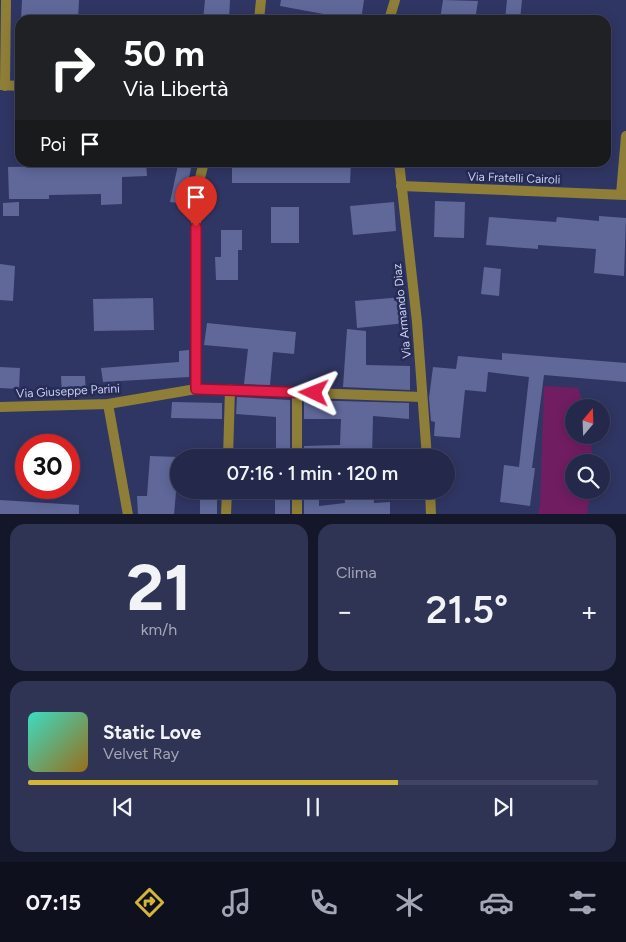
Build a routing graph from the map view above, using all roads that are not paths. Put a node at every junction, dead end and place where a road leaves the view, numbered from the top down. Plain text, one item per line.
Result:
1 (6, 0) edge
2 (261, 0) edge
3 (395, 0) edge
4 (260, 15) edge
5 (390, 15) edge
6 (3, 86) edge
7 (626, 136) edge
8 (203, 167) edge
9 (399, 167) edge
10 (401, 186) junction
11 (624, 195) edge
12 (196, 389) junction
13 (230, 390) junction
14 (296, 393) junction
15 (422, 397) junction
16 (108, 404) junction
17 (0, 407) edge
18 (228, 449) edge
19 (297, 449) edge
20 (426, 449) edge
21 (227, 499) edge
22 (297, 499) edge
23 (431, 499) edge
24 (128, 514) edge
25 (226, 514) edge
26 (297, 514) edge
27 (432, 514) edge

1 - 6 street
2 - 4 street
3 - 5 street
7 - 11 street
8 - 12 street
9 - 10 street, Via Armando Diaz
10 - 11 street, Via Fratelli Cairoli
10 - 15 street, Via Armando Diaz
12 - 13 street, Via Giuseppe Parini
12 - 16 street, Via Giuseppe Parini
13 - 14 street, Via Giuseppe Parini
13 - 18 street
14 - 15 street, Via Giuseppe Parini
14 - 19 street
15 - 20 street, Via Armando Diaz
16 - 17 street, Via Giuseppe Parini
16 - 24 street
21 - 25 street
22 - 26 street
23 - 27 street

